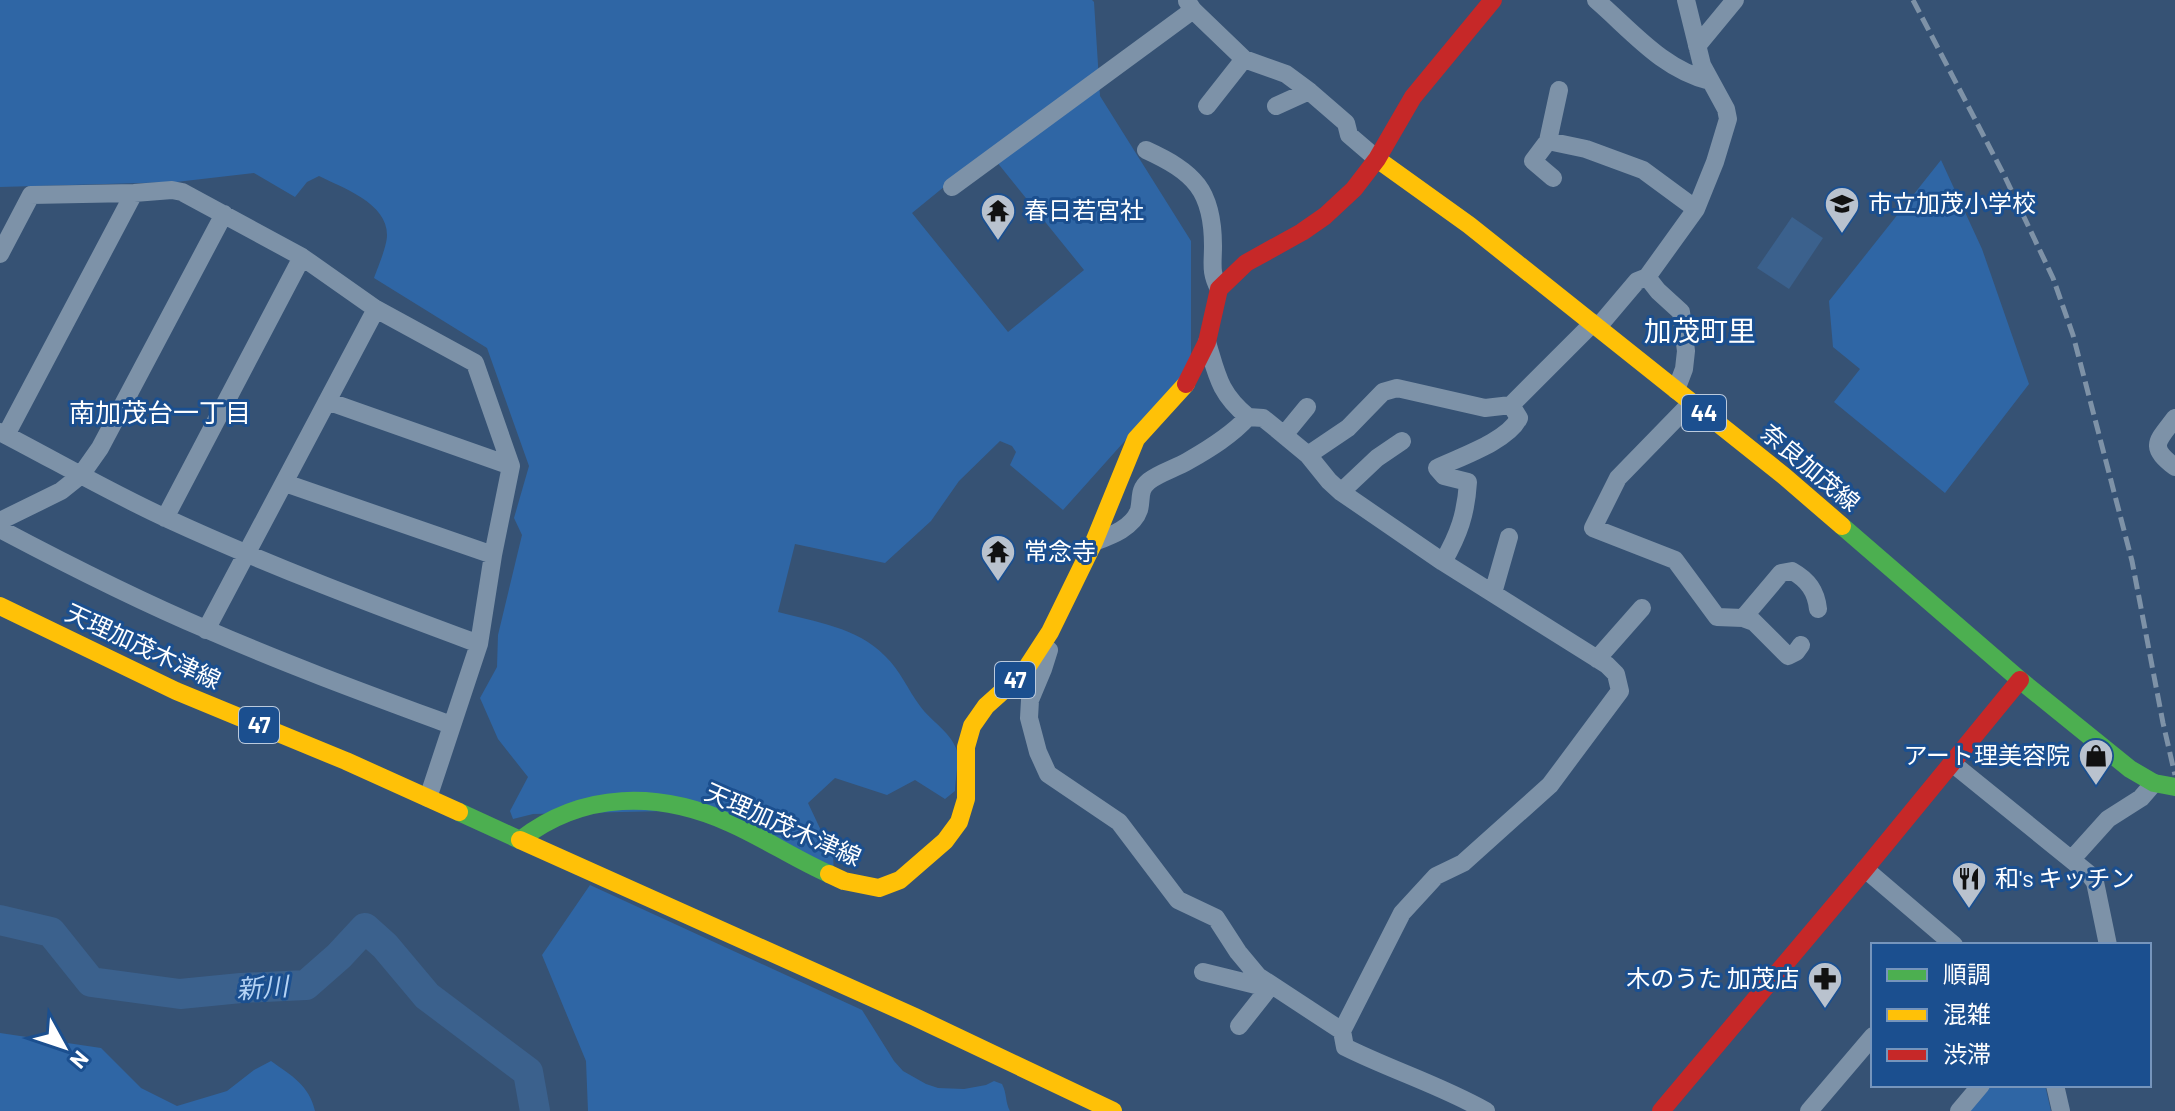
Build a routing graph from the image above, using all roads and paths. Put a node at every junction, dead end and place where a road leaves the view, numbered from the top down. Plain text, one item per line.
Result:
1 (1493, 0) edge
2 (1596, 0) edge
3 (1686, 0) edge
4 (1735, 0) edge
5 (1190, 5) edge
6 (1697, 46) junction
7 (1244, 59) junction
8 (1710, 81) junction
9 (1559, 90) dead end
10 (1309, 91) junction
11 (1207, 106) dead end
12 (1276, 106) dead end
13 (1548, 141) junction
14 (1146, 150) dead end
15 (1377, 159) junction
16 (1553, 178) dead end
17 (952, 187) dead end
18 (134, 193) junction
19 (1696, 209) junction
20 (224, 214) junction
21 (0, 254) edge
22 (302, 257) junction
23 (1647, 277) junction
24 (1219, 289) junction
25 (376, 309) junction
26 (1596, 325) junction
27 (1207, 342) junction
28 (1676, 390) junction
29 (327, 401) junction
30 (1691, 403) junction
31 (1511, 405) junction
32 (1307, 407) dead end
33 (1248, 417) junction
34 (2175, 418) edge
35 (3, 434) edge
36 (1284, 435) junction
37 (1402, 441) dead end
38 (1308, 455) junction
39 (511, 466) junction
40 (2175, 467) edge
41 (81, 475) junction
42 (285, 483) junction
43 (1341, 492) junction
44 (165, 518) junction
45 (0, 521) edge
46 (0, 529) edge
47 (1509, 537) dead end
48 (1094, 542) junction
49 (246, 554) junction
50 (493, 555) junction
51 (1443, 562) junction
52 (1493, 593) junction
53 (0, 606) edge
54 (1642, 608) dead end
55 (1818, 609) dead end
56 (1743, 618) junction
57 (206, 630) junction
58 (1050, 632) junction
59 (479, 644) junction
60 (1801, 645) dead end
61 (1597, 659) junction
62 (2020, 680) junction
63 (451, 725) junction
64 (1952, 763) junction
65 (2154, 783) junction
66 (2175, 787) edge
67 (428, 798) junction
68 (520, 840) junction
69 (2072, 859) junction
70 (1865, 869) junction
71 (1949, 943) edge
72 (2108, 943) edge
73 (1203, 972) dead end
74 (1272, 987) junction
75 (1239, 1026) dead end
76 (1342, 1031) junction
77 (1871, 1039) edge
78 (1979, 1087) edge
79 (2055, 1087) edge
80 (1670, 1108) edge
81 (1818, 1108) edge
82 (1113, 1111) edge
83 (1486, 1111) edge
84 (1959, 1111) edge
85 (2061, 1111) edge

1 - 15 main road
2 - 8 street
3 - 6 street
4 - 6 street
5 - 7 street
5 - 17 street
6 - 8 street
7 - 10 street
7 - 11 street
8 - 19 street
9 - 13 street
10 - 12 street
10 - 15 street
13 - 16 street
13 - 19 street
14 - 24 street
15 - 24 main road
15 - 26 main road, 奈良加茂線 / 44
18 - 20 street
18 - 21 street
18 - 35 street
19 - 23 street
20 - 22 street
20 - 41 street
22 - 25 street
22 - 44 street
23 - 26 street
23 - 28 street
24 - 27 main road, 天理加茂木津線 / 47
25 - 29 street
25 - 39 street
26 - 28 main road, 奈良加茂線 / 44
26 - 31 street
27 - 33 street
27 - 48 main road, 天理加茂木津線 / 47
28 - 30 main road, 奈良加茂線 / 44
29 - 39 street
29 - 42 street
30 - 56 street
30 - 62 main road, 奈良加茂線 / 44
31 - 38 street
31 - 51 street
32 - 36 street
33 - 36 street
33 - 48 street
34 - 40 street
35 - 41 street
36 - 38 street
37 - 43 street
38 - 43 street
39 - 50 street
41 - 44 street
41 - 45 street
42 - 49 street
42 - 50 street
43 - 51 street
44 - 49 street
46 - 57 street
47 - 52 street
48 - 58 main road, 天理加茂木津線 / 47
49 - 57 street
49 - 59 street
50 - 59 street
51 - 52 street
52 - 61 street
53 - 67 main road, 天理加茂木津線 / 47
54 - 61 street
55 - 56 street
56 - 60 street
57 - 63 street
58 - 68 main road, 天理加茂木津線 / 47
58 - 74 street
59 - 63 street
61 - 76 street
62 - 64 main road
62 - 65 main road, 奈良加茂線 / 44
63 - 67 street
64 - 69 street
64 - 70 main road
65 - 66 main road, 奈良加茂線 / 44
65 - 69 street
67 - 68 main road, 天理加茂木津線 / 47
68 - 82 main road
69 - 72 street
70 - 71 street
70 - 80 main road
73 - 74 street
74 - 75 street
74 - 76 street
76 - 83 street
77 - 81 street
78 - 84 street
79 - 85 street

